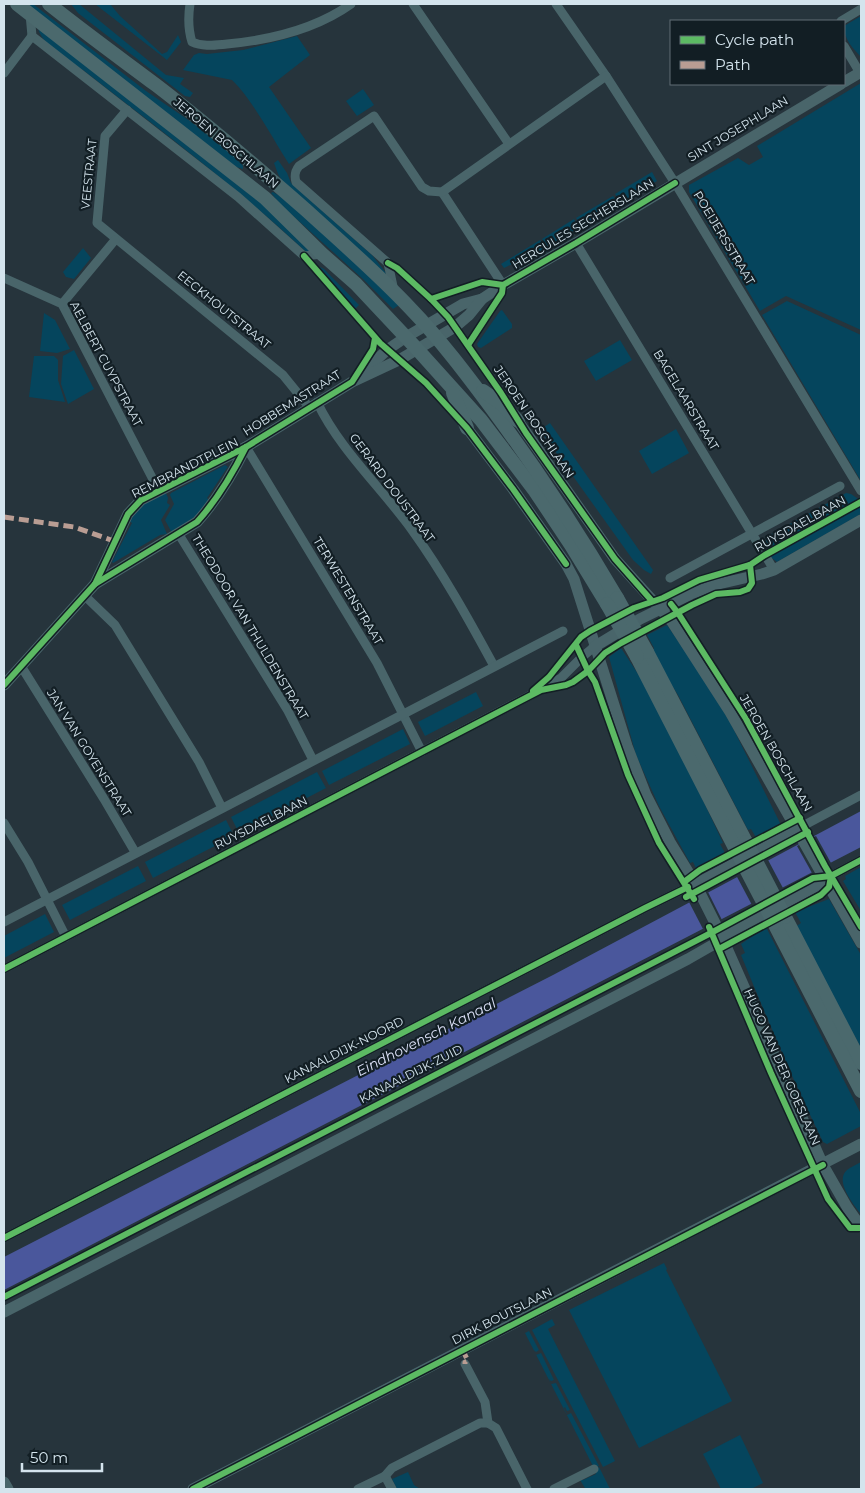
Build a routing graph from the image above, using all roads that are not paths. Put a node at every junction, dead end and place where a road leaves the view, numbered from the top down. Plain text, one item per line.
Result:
1 (17, 4) edge
2 (50, 4) edge
3 (66, 4) edge
4 (190, 4) edge
5 (352, 4) edge
6 (413, 4) edge
7 (556, 4) edge
8 (861, 9) edge
9 (30, 14) junction
10 (842, 20) edge
11 (86, 33) junction
12 (32, 36) junction
13 (845, 48) edge
14 (860, 72) edge
15 (4, 73) edge
16 (606, 76) junction
17 (845, 81) edge
18 (839, 85) edge
19 (126, 110) junction
20 (509, 144) junction
21 (675, 183) junction
22 (442, 192) junction
23 (116, 240) junction
24 (576, 244) junction
25 (322, 254) junction
26 (4, 278) edge
27 (503, 285) junction
28 (395, 292) junction
29 (482, 299) junction
30 (62, 304) junction
31 (426, 326) junction
32 (406, 337) junction
33 (436, 338) junction
34 (418, 349) junction
35 (352, 382) junction
36 (450, 385) junction
37 (477, 388) junction
38 (313, 405) junction
39 (518, 421) joint
40 (467, 428) joint
41 (246, 447) junction
42 (840, 486) dead end
43 (159, 491) junction
44 (861, 491) edge
45 (861, 520) edge
46 (178, 533) junction
47 (752, 533) junction
48 (774, 570) junction
49 (670, 578) dead end
50 (95, 584) junction
51 (85, 596) junction
52 (612, 601) junction
53 (661, 609) junction
54 (563, 631) dead end
55 (594, 647) junction
56 (21, 666) junction
57 (494, 666) junction
58 (4, 685) edge
59 (404, 714) junction
60 (422, 752) junction
61 (313, 760) junction
62 (861, 796) edge
63 (222, 808) junction
64 (4, 823) edge
65 (797, 830) junction
66 (135, 852) junction
67 (861, 860) edge
68 (826, 881) junction
69 (695, 883) junction
70 (46, 899) junction
71 (780, 920) junction
72 (4, 922) edge
73 (66, 937) junction
74 (722, 937) junction
75 (861, 943) edge
76 (4, 969) edge
77 (861, 1063) edge
78 (861, 1091) edge
79 (861, 1144) edge
80 (823, 1165) junction
81 (861, 1227) edge
82 (4, 1238) edge
83 (4, 1312) edge
84 (466, 1364) dead end
85 (488, 1423) junction
86 (594, 1469) dead end
87 (385, 1476) junction
88 (4, 1482) edge
89 (8, 1489) edge
90 (195, 1489) edge
91 (358, 1489) edge
92 (392, 1489) edge
93 (527, 1489) edge
94 (554, 1489) edge

1 - 9 main road, JEROEN BOSCHLAAN
2 - 11 main road, JEROEN BOSCHLAAN
3 - 11 main road
4 - 5 street
6 - 20 street
7 - 16 street, POEIJERSSTRAAT
8 - 10 street
9 - 12 street
9 - 25 main road, JEROEN BOSCHLAAN
11 - 28 main road, JEROEN BOSCHLAAN
12 - 15 street
12 - 19 street
13 - 14 street, SINT JOSEPHLAAN
14 - 17 street, SINT JOSEPHLAAN
16 - 20 street
16 - 21 street, POEIJERSSTRAAT
18 - 21 street, SINT JOSEPHLAAN
19 - 23 street, VEESTRAAT
19 - 25 street
20 - 22 street
21 - 24 street, HERCULES SEGHERSLAAN
21 - 44 street, POEIJERSSTRAAT
22 - 27 street
22 - 28 street, JEROEN BOSCHLAAN
23 - 30 street
23 - 38 street, EECKHOUTSTRAAT
24 - 27 street, HERCULES SEGHERSLAAN
24 - 47 street, BAGELAARSTRAAT
25 - 32 main road, JEROEN BOSCHLAAN
26 - 30 street, AELBERT CUYPSTRAAT
27 - 29 street, HERCULES SEGHERSLAAN
28 - 31 main road, JEROEN BOSCHLAAN
29 - 31 street, HERCULES SEGHERSLAAN
29 - 33 street, HERCULES SEGHERSLAAN
30 - 43 street, AELBERT CUYPSTRAAT
31 - 32 street, HOBBEMASTRAAT
31 - 33 main road, JEROEN BOSCHLAAN
32 - 34 main road, JEROEN BOSCHLAAN
32 - 35 street, HOBBEMASTRAAT
33 - 34 street, HOBBEMASTRAAT
33 - 37 main road, JEROEN BOSCHLAAN
34 - 35 street, HOBBEMASTRAAT
34 - 36 main road, JEROEN BOSCHLAAN
35 - 38 street, HOBBEMASTRAAT
36 - 40 main road
36 - 52 main road, JEROEN BOSCHLAAN
37 - 39 main road
37 - 52 main road, JEROEN BOSCHLAAN
38 - 41 street, HOBBEMASTRAAT
38 - 57 street, GERARD DOUSTRAAT
39 - 53 street, JEROEN BOSCHLAAN
40 - 55 street
41 - 43 street, REMBRANDTPLEIN
41 - 46 street, REMBRANDTPLEIN
41 - 59 street, TERWESTENSTRAAT
42 - 47 street
43 - 50 street, REMBRANDTPLEIN
45 - 48 street, RUYSDAELBAAN
46 - 50 street, REMBRANDTPLEIN
46 - 61 street, THEODOOR VAN THULDENSTRAAT
47 - 48 street, BAGELAARSTRAAT
47 - 49 street, RUYSDAELBAAN
48 - 53 street, RUYSDAELBAAN
50 - 51 street
51 - 56 street
51 - 63 street
52 - 71 main road, JEROEN BOSCHLAAN, bridge
53 - 55 street, RUYSDAELBAAN
53 - 65 street, JEROEN BOSCHLAAN
54 - 57 street
55 - 60 street, RUYSDAELBAAN
55 - 69 street
56 - 58 street
56 - 66 street, JAN VAN GOYENSTRAAT
57 - 59 street
59 - 60 street, TERWESTENSTRAAT
59 - 61 street
60 - 73 street, RUYSDAELBAAN
61 - 63 street
62 - 65 street, KANAALDIJK-NOORD
63 - 66 street
64 - 70 street
65 - 68 street, JEROEN BOSCHLAAN
65 - 69 street, KANAALDIJK-NOORD
66 - 70 street
67 - 68 street, KANAALDIJK-ZUID
68 - 74 street, KANAALDIJK-ZUID
68 - 75 street
69 - 74 street, HUGO VAN DER GOESLAAN
69 - 82 street, KANAALDIJK-NOORD
70 - 72 street
70 - 73 street
71 - 77 main road
71 - 78 main road
73 - 76 street, RUYSDAELBAAN
74 - 80 street, HUGO VAN DER GOESLAAN
74 - 83 street, KANAALDIJK-ZUID
79 - 80 street, DIRK BOUTSLAAN
80 - 81 street, HUGO VAN DER GOESLAAN
80 - 90 street, DIRK BOUTSLAAN
84 - 85 street
85 - 87 street
85 - 93 street
86 - 94 street
87 - 91 street
87 - 92 street
88 - 89 street

